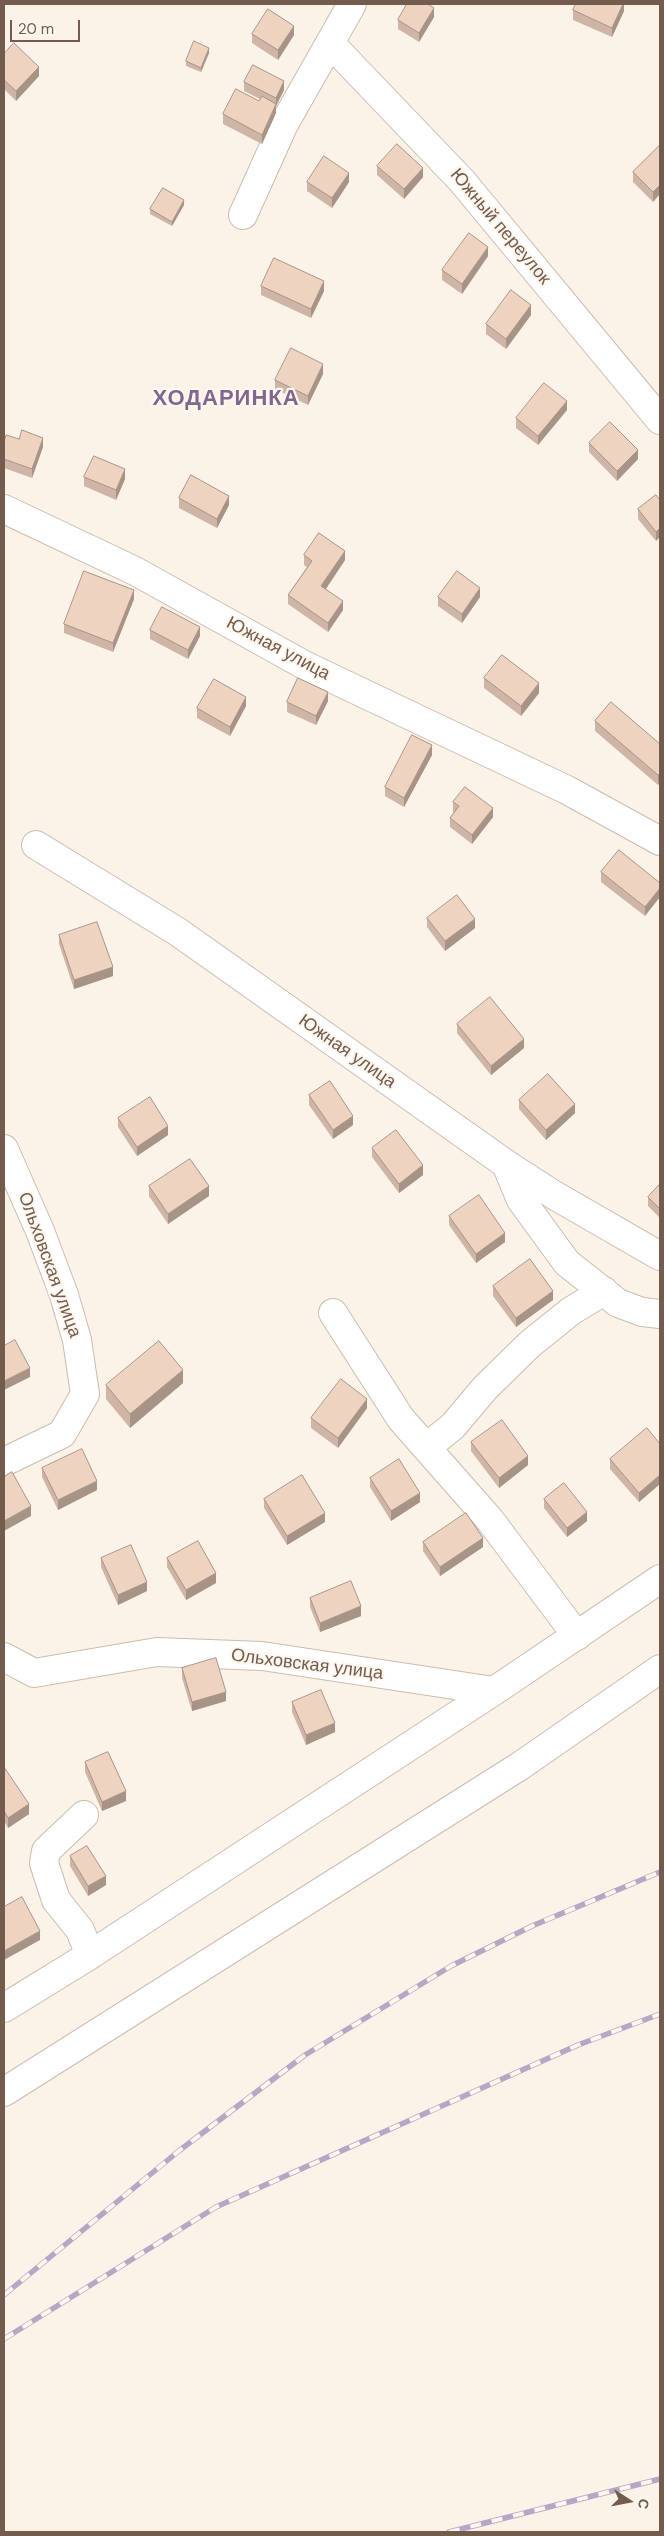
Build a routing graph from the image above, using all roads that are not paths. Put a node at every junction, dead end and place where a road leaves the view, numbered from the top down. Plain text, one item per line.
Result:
1 (352, 4) edge
2 (330, 43) junction
3 (243, 215) dead end
4 (660, 420) edge
5 (4, 509) edge
6 (660, 841) edge
7 (36, 845) dead end
8 (4, 1149) edge
9 (506, 1164) junction
10 (660, 1256) edge
11 (604, 1290) junction
12 (333, 1313) dead end
13 (660, 1314) edge
14 (427, 1447) junction
15 (4, 1462) edge
16 (660, 1579) edge
17 (577, 1636) junction
18 (4, 1657) edge
19 (660, 1669) edge
20 (494, 1691) junction
21 (84, 1815) dead end
22 (90, 1955) junction
23 (4, 2008) edge
24 (4, 2092) edge

1 - 2 street
2 - 3 street
2 - 4 street, Южный переулок
5 - 6 street, Южная улица
7 - 9 street, Южная улица
8 - 15 street, Ольховская улица
9 - 10 street, Южная улица
9 - 11 street
11 - 13 street
11 - 14 street
12 - 14 street
14 - 17 street
16 - 17 street
17 - 20 street
18 - 20 street, Ольховская улица
19 - 24 street
20 - 22 street
21 - 22 street
22 - 23 street

